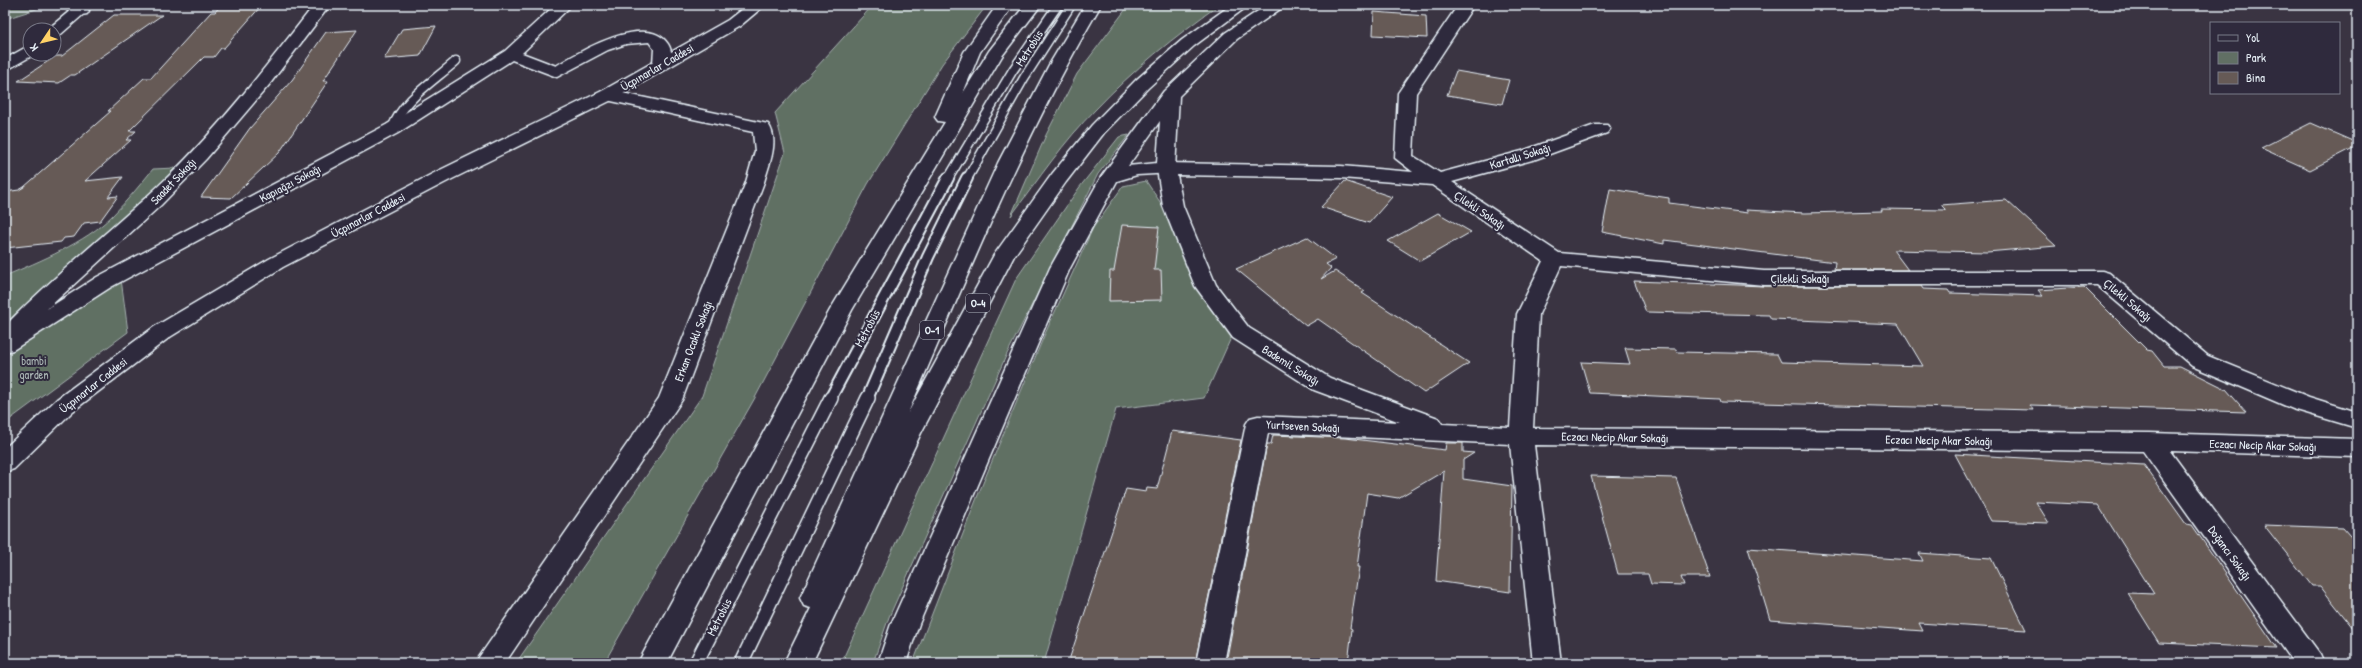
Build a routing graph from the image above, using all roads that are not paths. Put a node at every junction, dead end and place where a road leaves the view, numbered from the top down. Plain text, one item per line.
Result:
1 (322, 5) edge
2 (564, 5) edge
3 (757, 5) edge
4 (1006, 5) edge
5 (1033, 5) edge
6 (1058, 5) edge
7 (1071, 5) edge
8 (1093, 5) edge
9 (1241, 5) edge
10 (1278, 5) edge
11 (1466, 5) edge
12 (79, 7) edge
13 (62, 24) edge
14 (511, 54) junction
15 (22, 55) edge
16 (456, 61) dead end
17 (662, 64) junction
18 (5, 66) edge
19 (608, 95) junction
20 (1170, 95) junction
21 (392, 129) junction
22 (1601, 129) dead end
23 (1166, 169) junction
24 (1110, 177) junction
25 (1437, 180) junction
26 (916, 183) junction
27 (1554, 259) junction
28 (5, 340) edge
29 (5, 345) edge
30 (2357, 420) edge
31 (1521, 436) junction
32 (2150, 442) junction
33 (2357, 448) edge
34 (5, 463) edge
35 (489, 663) edge
36 (652, 663) edge
37 (696, 663) edge
38 (741, 663) edge
39 (785, 663) edge
40 (798, 663) edge
41 (892, 663) edge
42 (1210, 663) edge
43 (1547, 663) edge
44 (2310, 663) edge

1 - 28 main road, Saadet Sokağı
2 - 14 main road, Kapıağzı Sokağı
3 - 17 main road, Üçpınarlar Caddesi
4 - 26 main road
5 - 26 main road
6 - 37 lane, Metrobüs
7 - 38 lane, Metrobüs
8 - 39 main road, O-1
9 - 40 main road, O-4
10 - 20 main road
11 - 25 main road, Çilekli Sokağı
12 - 13 main road
14 - 17 main road
14 - 21 main road, Kapıağzı Sokağı
15 - 18 main road
16 - 21 lane
17 - 19 main road, Üçpınarlar Caddesi
19 - 34 main road, Üçpınarlar Caddesi
19 - 35 main road, Erkan Ocaklı Sokağı
20 - 23 main road, Bademil Sokağı
20 - 24 main road
21 - 29 main road, Kapıağzı Sokağı
22 - 25 main road, Kartallı Sokağı
23 - 24 main road
23 - 25 main road
23 - 31 main road, Bademil Sokağı
24 - 41 main road
25 - 27 main road, Çilekli Sokağı
26 - 36 main road
27 - 30 main road, Çilekli Sokağı
27 - 31 main road
31 - 32 main road, Eczacı Necip Akar Sokağı
31 - 42 main road, Yurtseven Sokağı
31 - 43 main road
32 - 33 main road, Eczacı Necip Akar Sokağı
32 - 44 main road, Doğancı Sokağı

